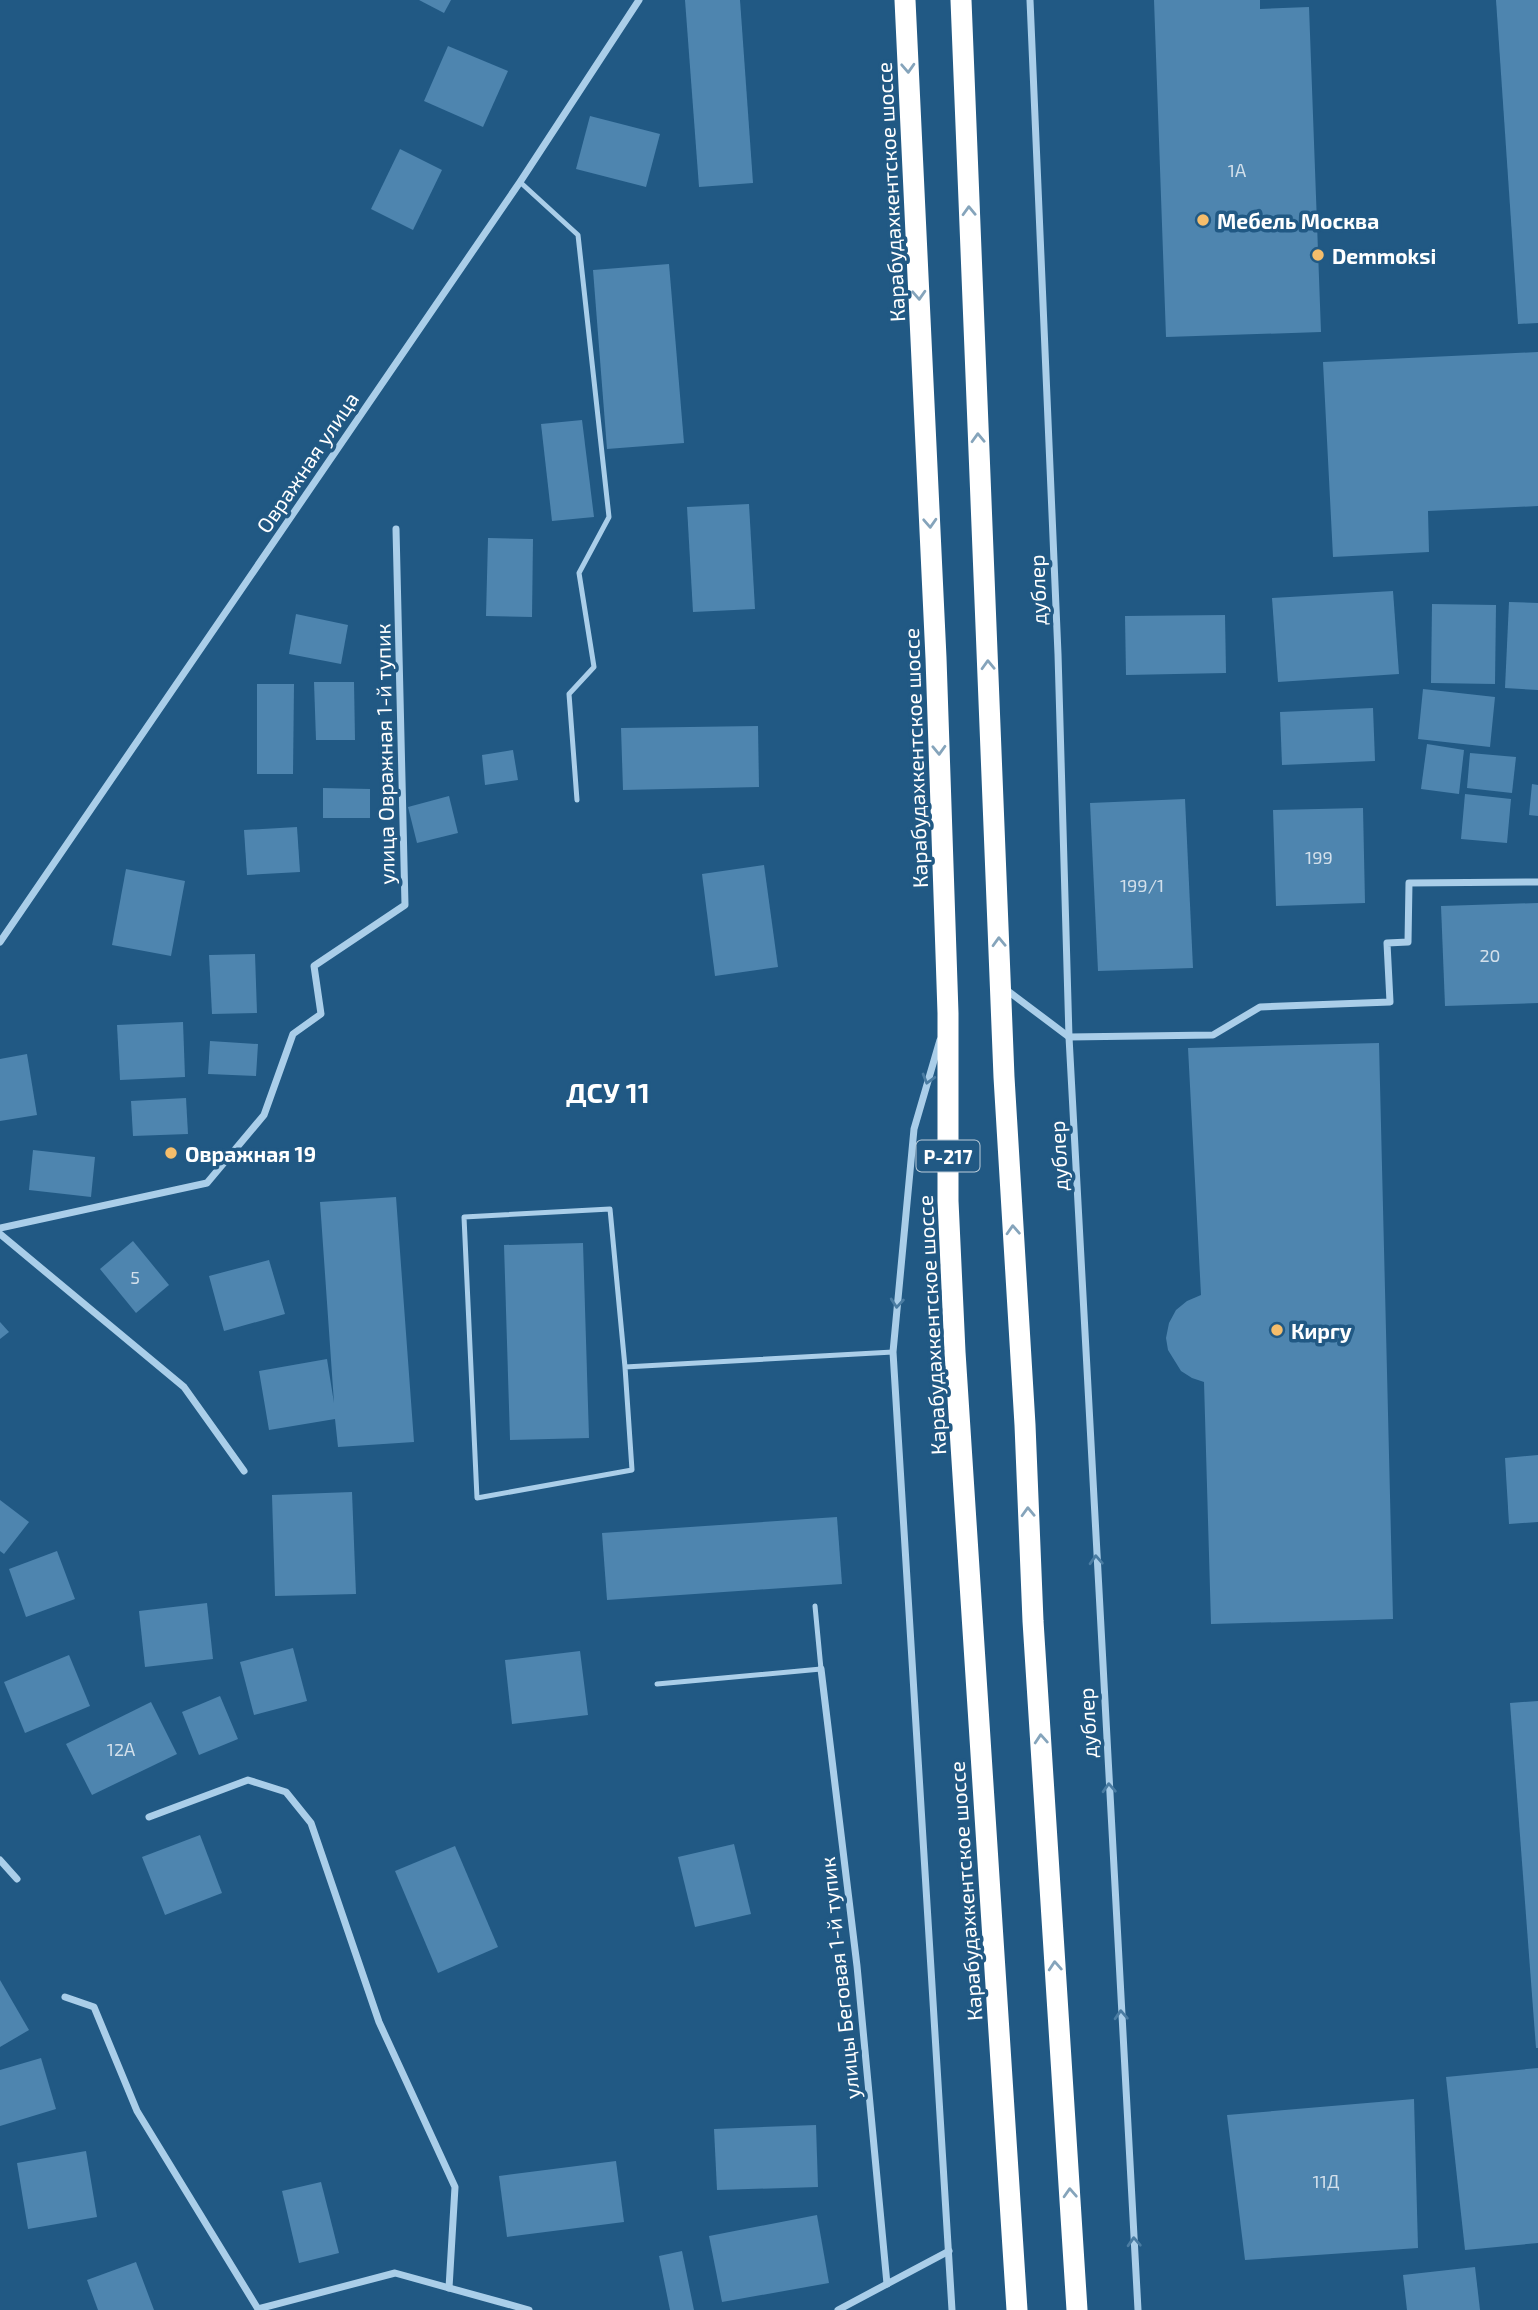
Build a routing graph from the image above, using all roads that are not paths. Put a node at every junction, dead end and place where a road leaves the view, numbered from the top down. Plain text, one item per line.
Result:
1 (639, 0) edge
2 (905, 0) edge
3 (961, 0) edge
4 (1030, 0) edge
5 (520, 182) junction
6 (396, 529) dead end
7 (577, 800) dead end
8 (1538, 882) edge
9 (0, 942) edge
10 (1000, 985) junction
11 (948, 1013) junction
12 (1069, 1037) junction
13 (0, 1227) edge
14 (0, 1234) edge
15 (893, 1352) junction
16 (625, 1367) junction
17 (244, 1471) dead end
18 (816, 1606) dead end
19 (821, 1668) junction
20 (657, 1684) dead end
21 (149, 1817) dead end
22 (0, 1860) edge
23 (17, 1879) dead end
24 (65, 1997) dead end
25 (948, 2251) junction
26 (887, 2284) junction
27 (449, 2288) junction
28 (952, 2308) edge
29 (529, 2310) edge
30 (838, 2310) edge
31 (944, 2310) edge
32 (1017, 2310) edge
33 (1077, 2310) edge
34 (1138, 2310) edge

1 - 5 street, Овражная улица
2 -> 11 highway, Карабудахкентское шоссе / Р-217
10 -> 3 highway
4 - 12 street, дублер
5 - 7 lane
5 - 9 street, Овражная улица
6 - 13 street, улица Овражная 1-й тупик
8 - 12 street
10 - 12 street
33 -> 10 highway
11 -> 15 street
11 - 32 highway, Карабудахкентское шоссе / Р-217
34 -> 12 street, дублер
14 - 17 street
15 - 16 lane
15 - 25 street
16 - 16 lane
18 - 19 lane
19 - 20 lane
19 - 26 street, улицы Беговая 1-й тупик
21 - 27 street
22 - 23 street
24 - 27 street
25 - 26 street
25 - 28 street
26 - 30 street
27 - 29 street
28 - 31 lane

